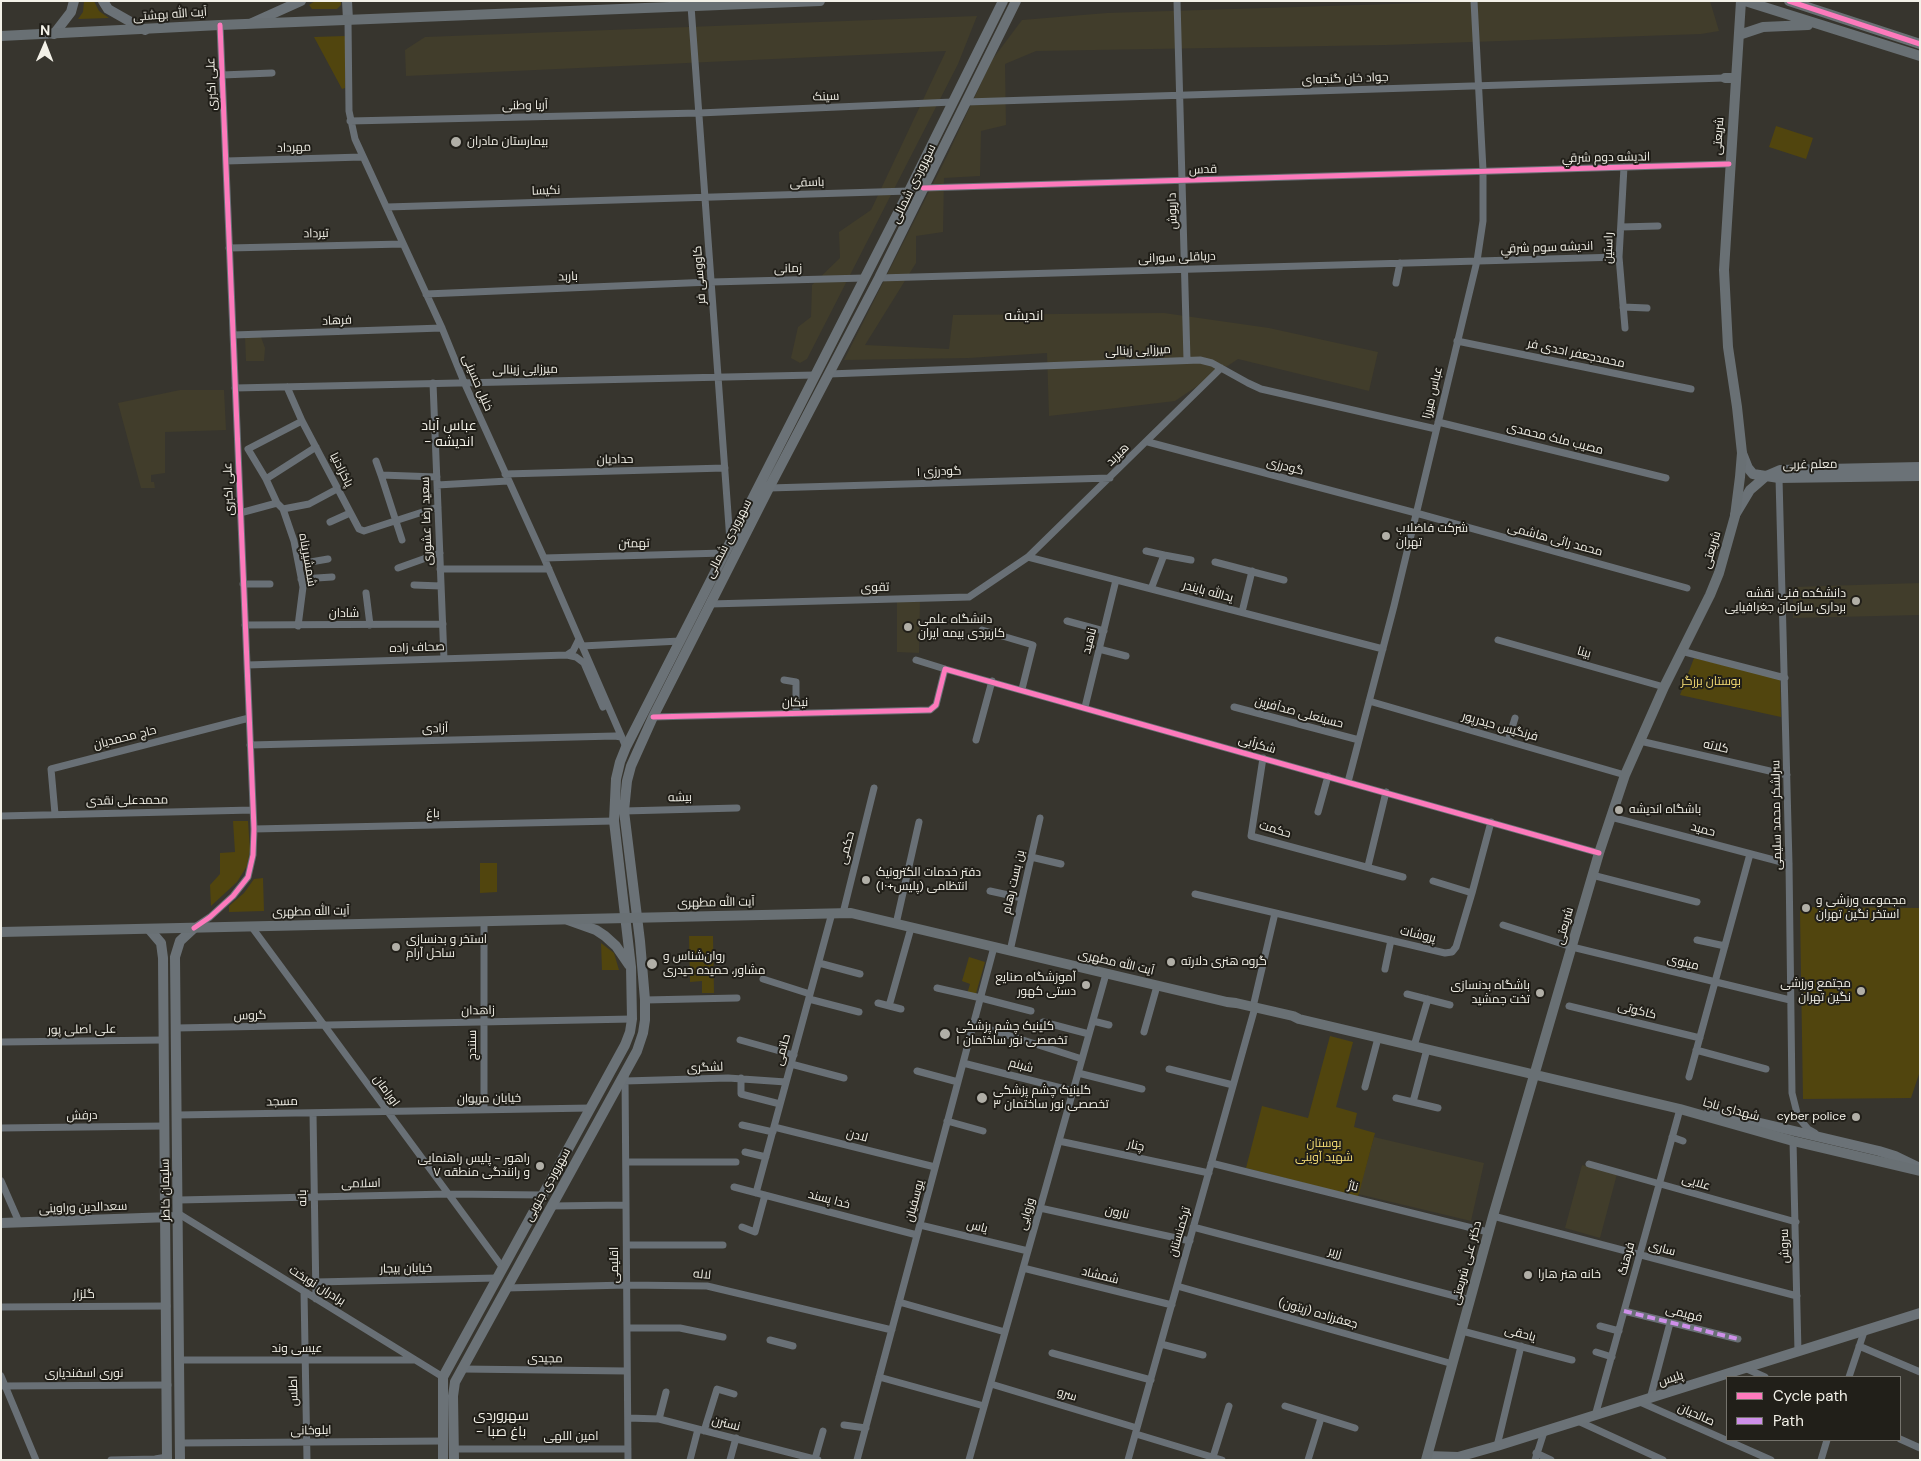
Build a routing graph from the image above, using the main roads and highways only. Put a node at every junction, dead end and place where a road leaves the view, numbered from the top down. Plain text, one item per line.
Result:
1 (74, 1) edge
2 (103, 1) edge
3 (301, 1) edge
4 (347, 1) edge
5 (820, 1) edge
6 (1003, 1) edge
7 (1016, 1) edge
8 (1741, 1) edge
9 (1746, 1) edge
10 (1790, 1) edge
11 (697, 4) edge
12 (348, 20) junction
13 (250, 24) junction
14 (1821, 25) junction
15 (145, 30) junction
16 (54, 34) junction
17 (1738, 35) junction
18 (1, 36) edge
19 (1920, 44) edge
20 (1920, 56) edge
21 (829, 374) junction
22 (815, 375) junction
23 (1742, 453) junction
24 (1920, 467) edge
25 (1845, 473) junction
26 (1766, 476) junction
27 (1920, 476) edge
28 (1735, 516) junction
29 (638, 912) junction
30 (626, 918) junction
31 (565, 919) junction
32 (194, 928) junction
33 (149, 929) junction
34 (1, 932) edge
35 (631, 968) junction
36 (1535, 1075) junction
37 (591, 1108) junction
38 (1692, 1113) junction
39 (602, 1114) junction
40 (1920, 1170) edge
41 (179, 1214) junction
42 (166, 1218) junction
43 (1, 1223) edge
44 (1920, 1313) edge
45 (1427, 1458) edge
46 (167, 1459) edge
47 (180, 1460) edge
48 (443, 1460) edge
49 (454, 1460) edge

1 - 16 main road
2 - 15 main road
3 - 13 main road
4 - 12 main road
5 - 11 main road, آیت الله بهشتی
6 - 22 main road, سهروردی شمالی
7 - 21 main road, سهروردی شمالی
8 - 17 main road, شریعتی
9 - 14 main road
10 - 19 main road
11 - 12 main road, آیت الله بهشتی
12 - 13 main road, آیت الله بهشتی
13 - 15 main road, آیت الله بهشتی
14 - 17 main road
14 - 20 main road
15 - 16 main road, آیت الله بهشتی
16 - 18 main road, آیت الله بهشتی
17 - 23 main road, شریعتی
21 - 22 main road
21 - 29 main road, سهروردی شمالی
22 - 30 main road, سهروردی شمالی
23 - 26 main road
23 - 28 main road, شریعتی
24 - 25 main road, معلم غربی
25 - 26 main road, معلم غربی
25 - 26 main road, معلم غربی
25 - 27 main road, معلم غربی
26 - 28 main road
28 - 36 main road, شریعتی
29 - 30 main road, آیت الله مطهری
29 - 36 main road, آیت الله مطهری
29 - 39 main road, سهروردی جنوبی
30 - 31 main road, آیت الله مطهری
30 - 35 main road, سهروردی جنوبی
31 - 32 main road, آیت الله مطهری
31 - 35 main road
32 - 33 main road, آیت الله مطهری
32 - 41 main road, سلیمان خاطر
33 - 34 main road, آیت الله مطهری
33 - 42 main road, سلیمان خاطر
35 - 37 main road, سهروردی جنوبی
36 - 38 main road, شهدای ناجا
36 - 45 main road, دکتر علی شریعتی
37 - 39 main road
37 - 48 main road, سهروردی جنوبی
38 - 40 main road, شهدای ناجا
38 - 40 main road
39 - 49 main road, سهروردی جنوبی
41 - 42 main road, سعدالدین وراوینی
41 - 47 main road, سلیمان خاطر
42 - 43 main road, سعدالدین وراوینی
42 - 46 main road, سلیمان خاطر
44 - 45 main road, پلیس

